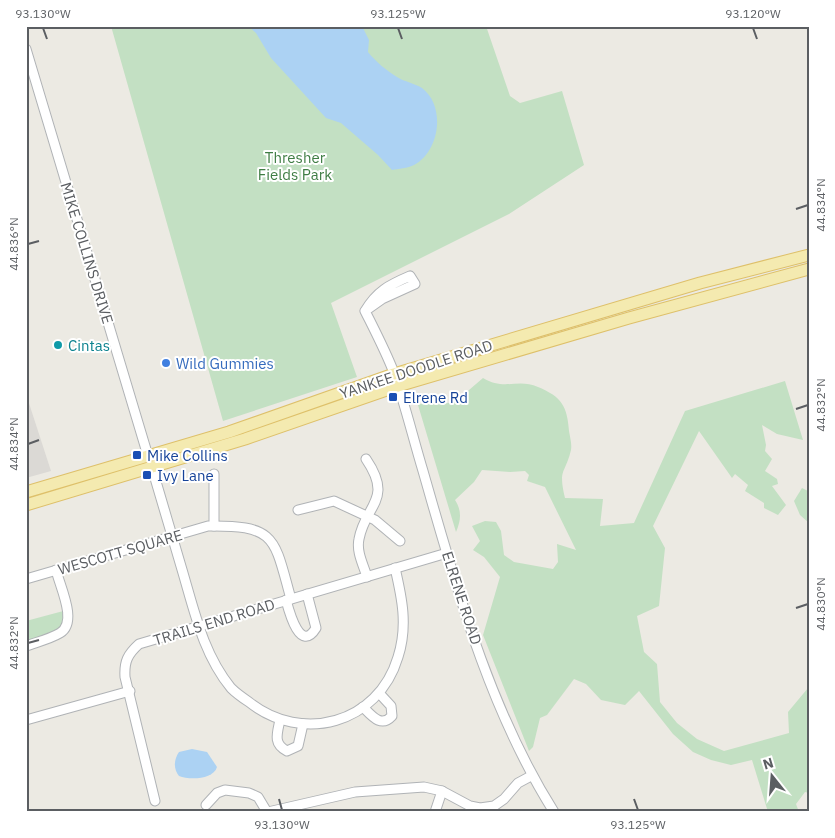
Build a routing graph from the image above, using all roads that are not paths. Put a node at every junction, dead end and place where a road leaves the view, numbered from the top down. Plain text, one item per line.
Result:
1 (26, 49) edge
2 (809, 255) edge
3 (809, 260) edge
4 (770, 265) junction
5 (809, 269) edge
6 (785, 275) junction
7 (670, 306) junction
8 (365, 311) junction
9 (394, 374) junction
10 (398, 386) junction
11 (366, 459) dead end
12 (150, 462) junction
13 (214, 474) dead end
14 (26, 492) edge
15 (26, 505) edge
16 (298, 510) dead end
17 (369, 517) junction
18 (214, 526) junction
19 (172, 536) junction
20 (400, 541) dead end
21 (447, 552) junction
22 (395, 568) junction
23 (56, 570) junction
24 (367, 577) junction
25 (26, 579) edge
26 (307, 594) junction
27 (288, 600) junction
28 (199, 626) junction
29 (26, 646) edge
30 (130, 692) junction
31 (379, 693) junction
32 (363, 707) junction
33 (26, 720) edge
34 (280, 720) junction
35 (303, 724) junction
36 (532, 776) junction
37 (442, 790) junction
38 (155, 801) dead end
39 (206, 805) dead end
40 (268, 812) edge
41 (435, 812) edge
42 (554, 812) edge

1 - 12 street, MIKE COLLINS DRIVE
2 - 4 main road, YANKEE DOODLE ROAD
3 - 6 main road
4 - 7 main road
4 - 9 main road, YANKEE DOODLE ROAD
5 - 6 main road, YANKEE DOODLE ROAD
6 - 7 main road, YANKEE DOODLE ROAD
7 - 10 main road, YANKEE DOODLE ROAD
8 - 8 street
8 - 9 street, ELRENE ROAD
9 - 10 street, ELRENE ROAD
9 - 12 main road, YANKEE DOODLE ROAD
10 - 12 main road, YANKEE DOODLE ROAD
10 - 21 street, ELRENE ROAD
11 - 17 street
12 - 14 main road, YANKEE DOODLE ROAD
12 - 15 main road, YANKEE DOODLE ROAD
12 - 19 street
13 - 18 street
16 - 17 street
17 - 20 street
17 - 24 street
18 - 19 street, WESCOTT SQUARE
18 - 27 street, WESCOTT SQUARE
19 - 23 street, WESCOTT SQUARE
19 - 28 street
21 - 22 street, TRAILS END ROAD
21 - 36 street, ELRENE ROAD
22 - 24 street, TRAILS END ROAD
22 - 31 street
23 - 25 street, WESCOTT SQUARE
23 - 29 street
24 - 26 street, TRAILS END ROAD
26 - 27 street, TRAILS END ROAD
26 - 27 street, WESCOTT SQUARE
27 - 28 street, TRAILS END ROAD
28 - 30 street, TRAILS END ROAD
28 - 34 street
30 - 33 street
30 - 38 street, TRAILS END ROAD
31 - 32 street
31 - 32 street
32 - 35 street
34 - 35 street
34 - 35 street
36 - 37 street
36 - 42 street, ELRENE ROAD
37 - 40 street
37 - 41 street
39 - 40 street

